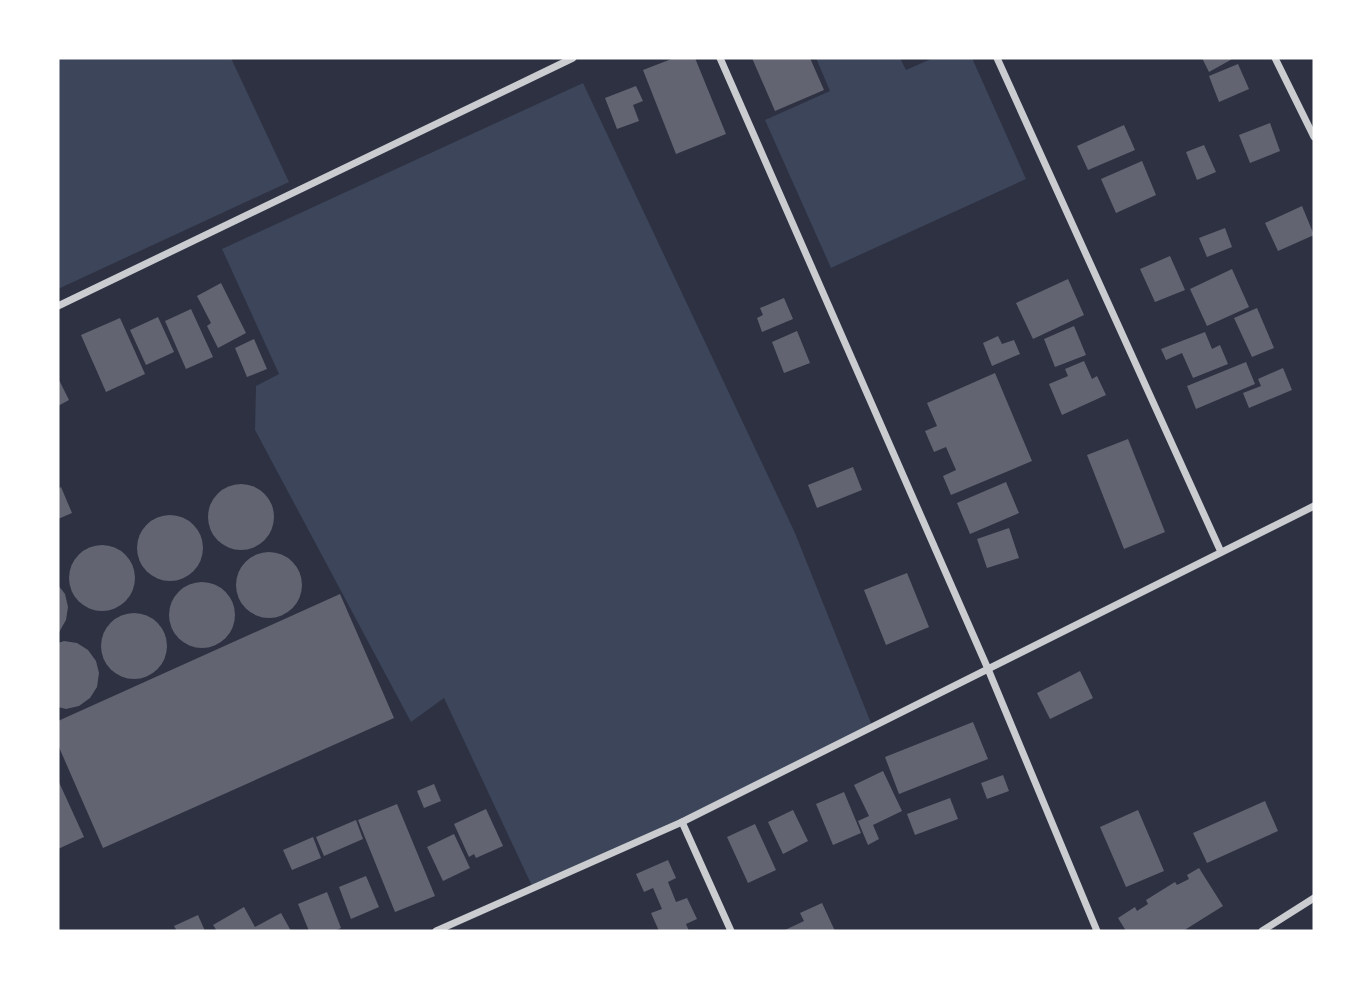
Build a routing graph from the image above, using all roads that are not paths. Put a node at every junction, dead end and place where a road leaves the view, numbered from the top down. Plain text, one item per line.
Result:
1 (573, 58) edge
2 (720, 58) edge
3 (996, 58) edge
4 (1275, 58) edge
5 (1314, 137) edge
6 (58, 306) edge
7 (1314, 506) edge
8 (1221, 552) junction
9 (988, 669) junction
10 (682, 822) junction
11 (1314, 898) edge
12 (436, 931) edge
13 (731, 931) edge
14 (1097, 931) edge
15 (1262, 931) edge

1 - 6 street
2 - 9 street
3 - 8 street
4 - 5 street
7 - 8 street
8 - 9 street
9 - 10 street
9 - 14 street
10 - 12 street
10 - 13 street
11 - 15 street

